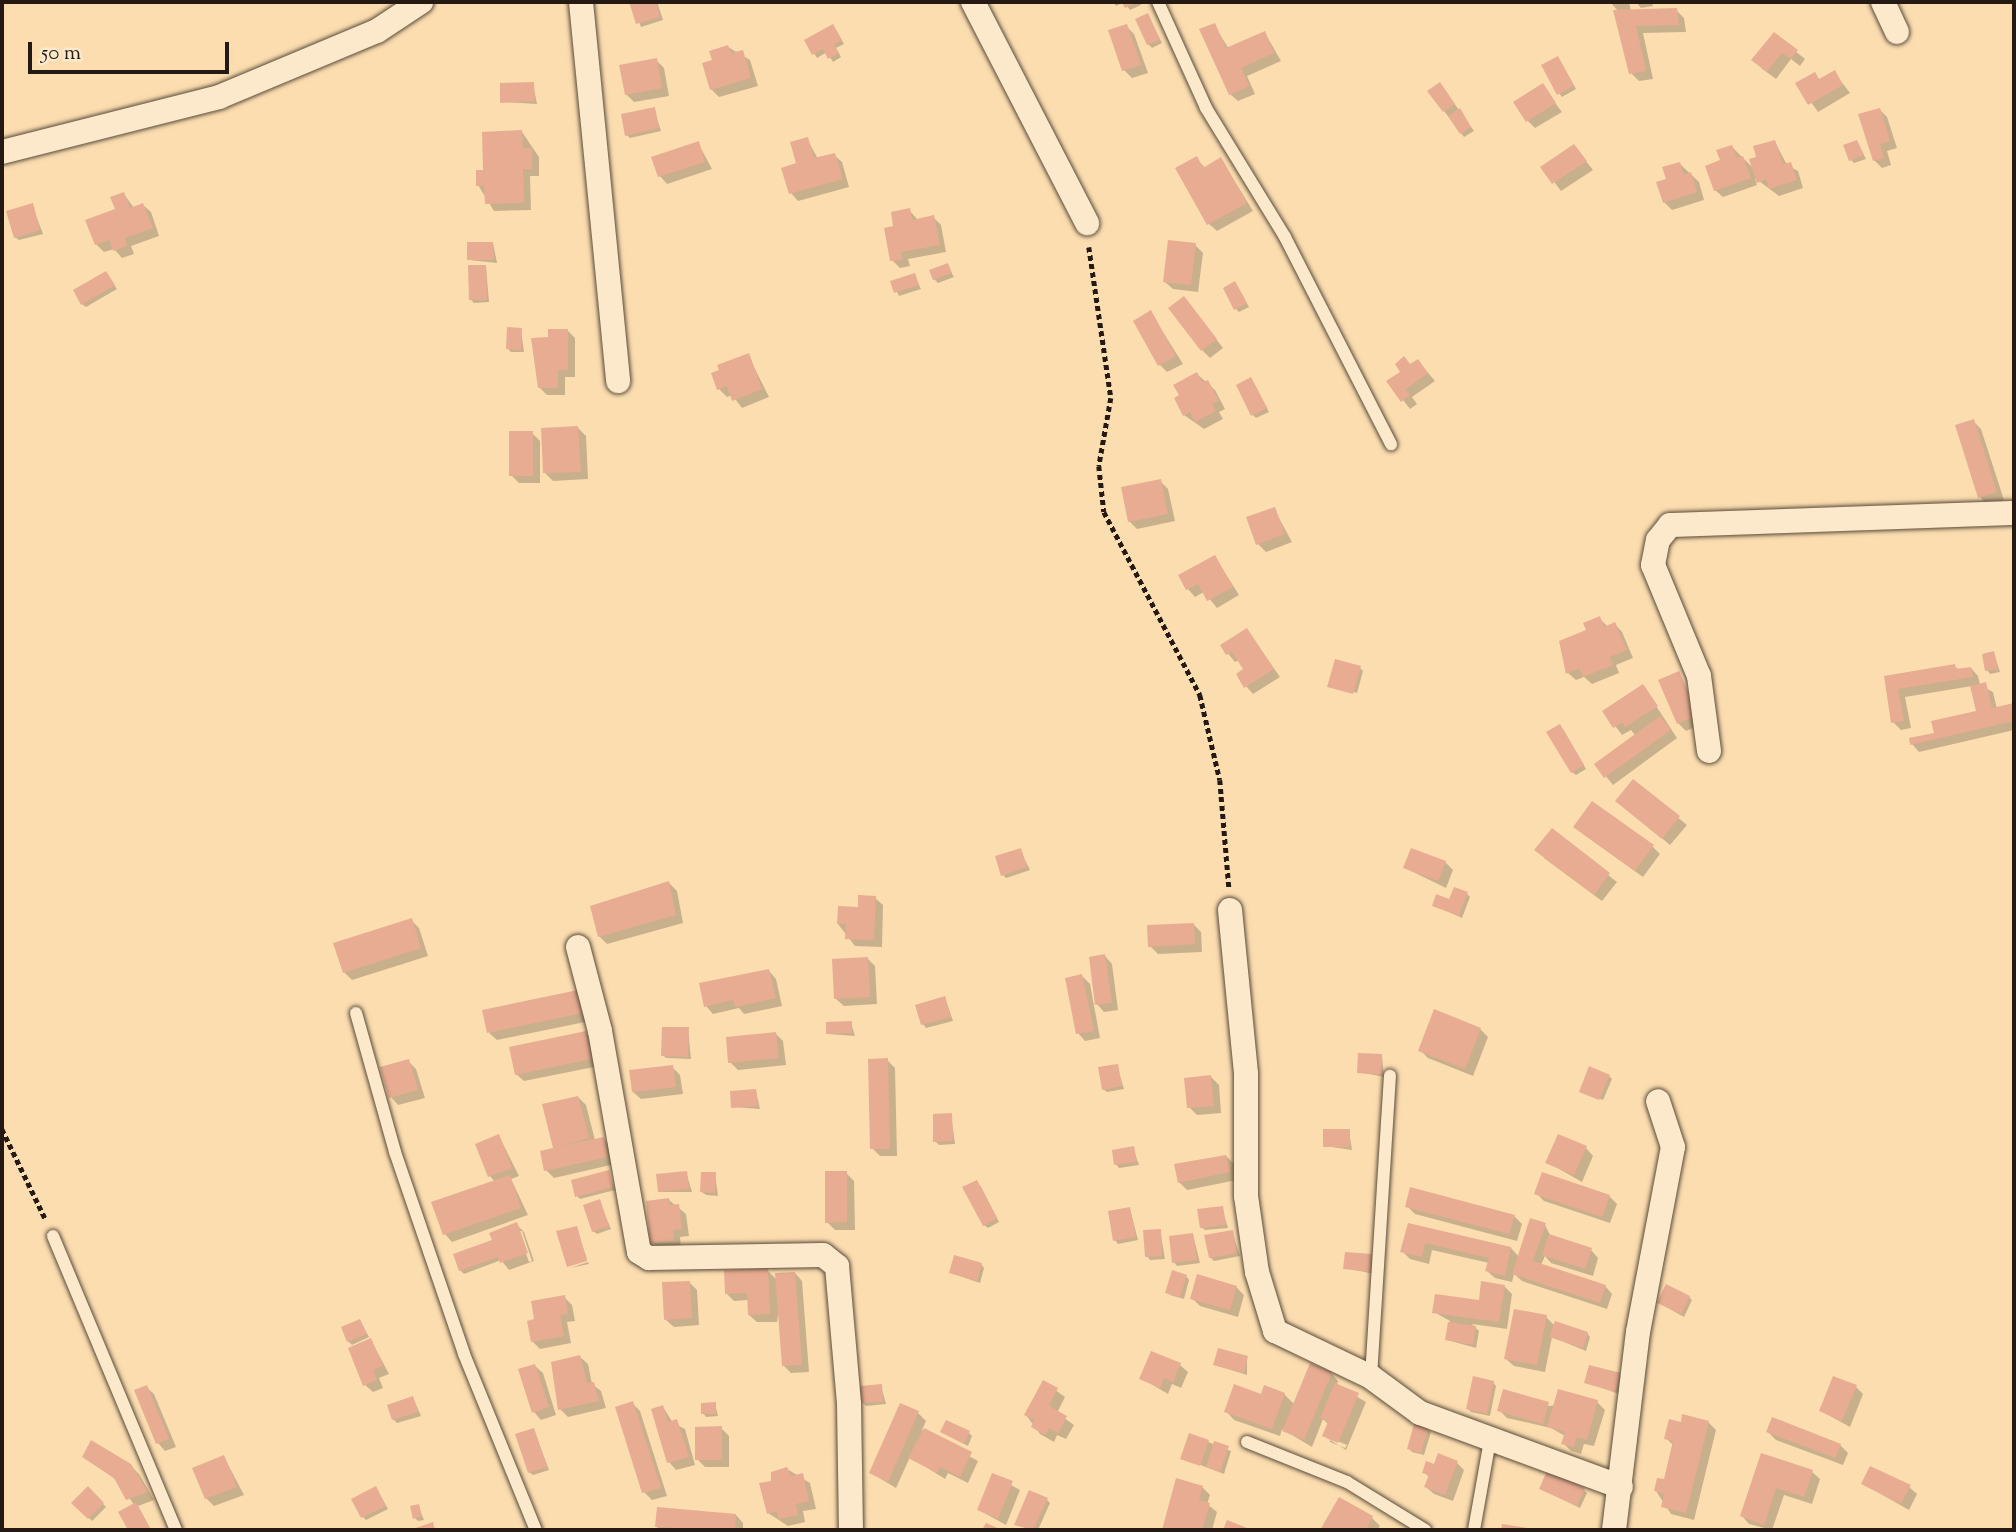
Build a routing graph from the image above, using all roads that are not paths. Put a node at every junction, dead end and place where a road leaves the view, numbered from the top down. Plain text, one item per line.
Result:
1 (421, 2) edge
2 (581, 2) edge
3 (973, 2) edge
4 (1158, 2) edge
5 (1883, 2) edge
6 (1897, 32) dead end
7 (2, 152) edge
8 (1087, 223) road end
9 (618, 381) dead end
10 (1391, 444) dead end
11 (2014, 513) edge
12 (1709, 751) dead end
13 (1230, 910) road end
14 (578, 947) dead end
15 (356, 1013) dead end
16 (1390, 1076) dead end
17 (1658, 1101) dead end
18 (54, 1236) road end
19 (1371, 1377) junction
20 (1490, 1440) junction
21 (1247, 1442) dead end
22 (1621, 1487) junction
23 (176, 1530) edge
24 (536, 1530) edge
25 (851, 1530) edge
26 (1425, 1530) edge
27 (1474, 1530) edge
28 (1614, 1530) edge

1 - 7 street
2 - 9 street
3 - 8 street
4 - 10 lane
5 - 6 street
11 - 12 street
13 - 19 street
14 - 25 street
15 - 24 lane
16 - 19 lane
17 - 22 street
18 - 23 lane
19 - 20 street
20 - 22 street
20 - 27 lane
21 - 26 lane
22 - 28 street

